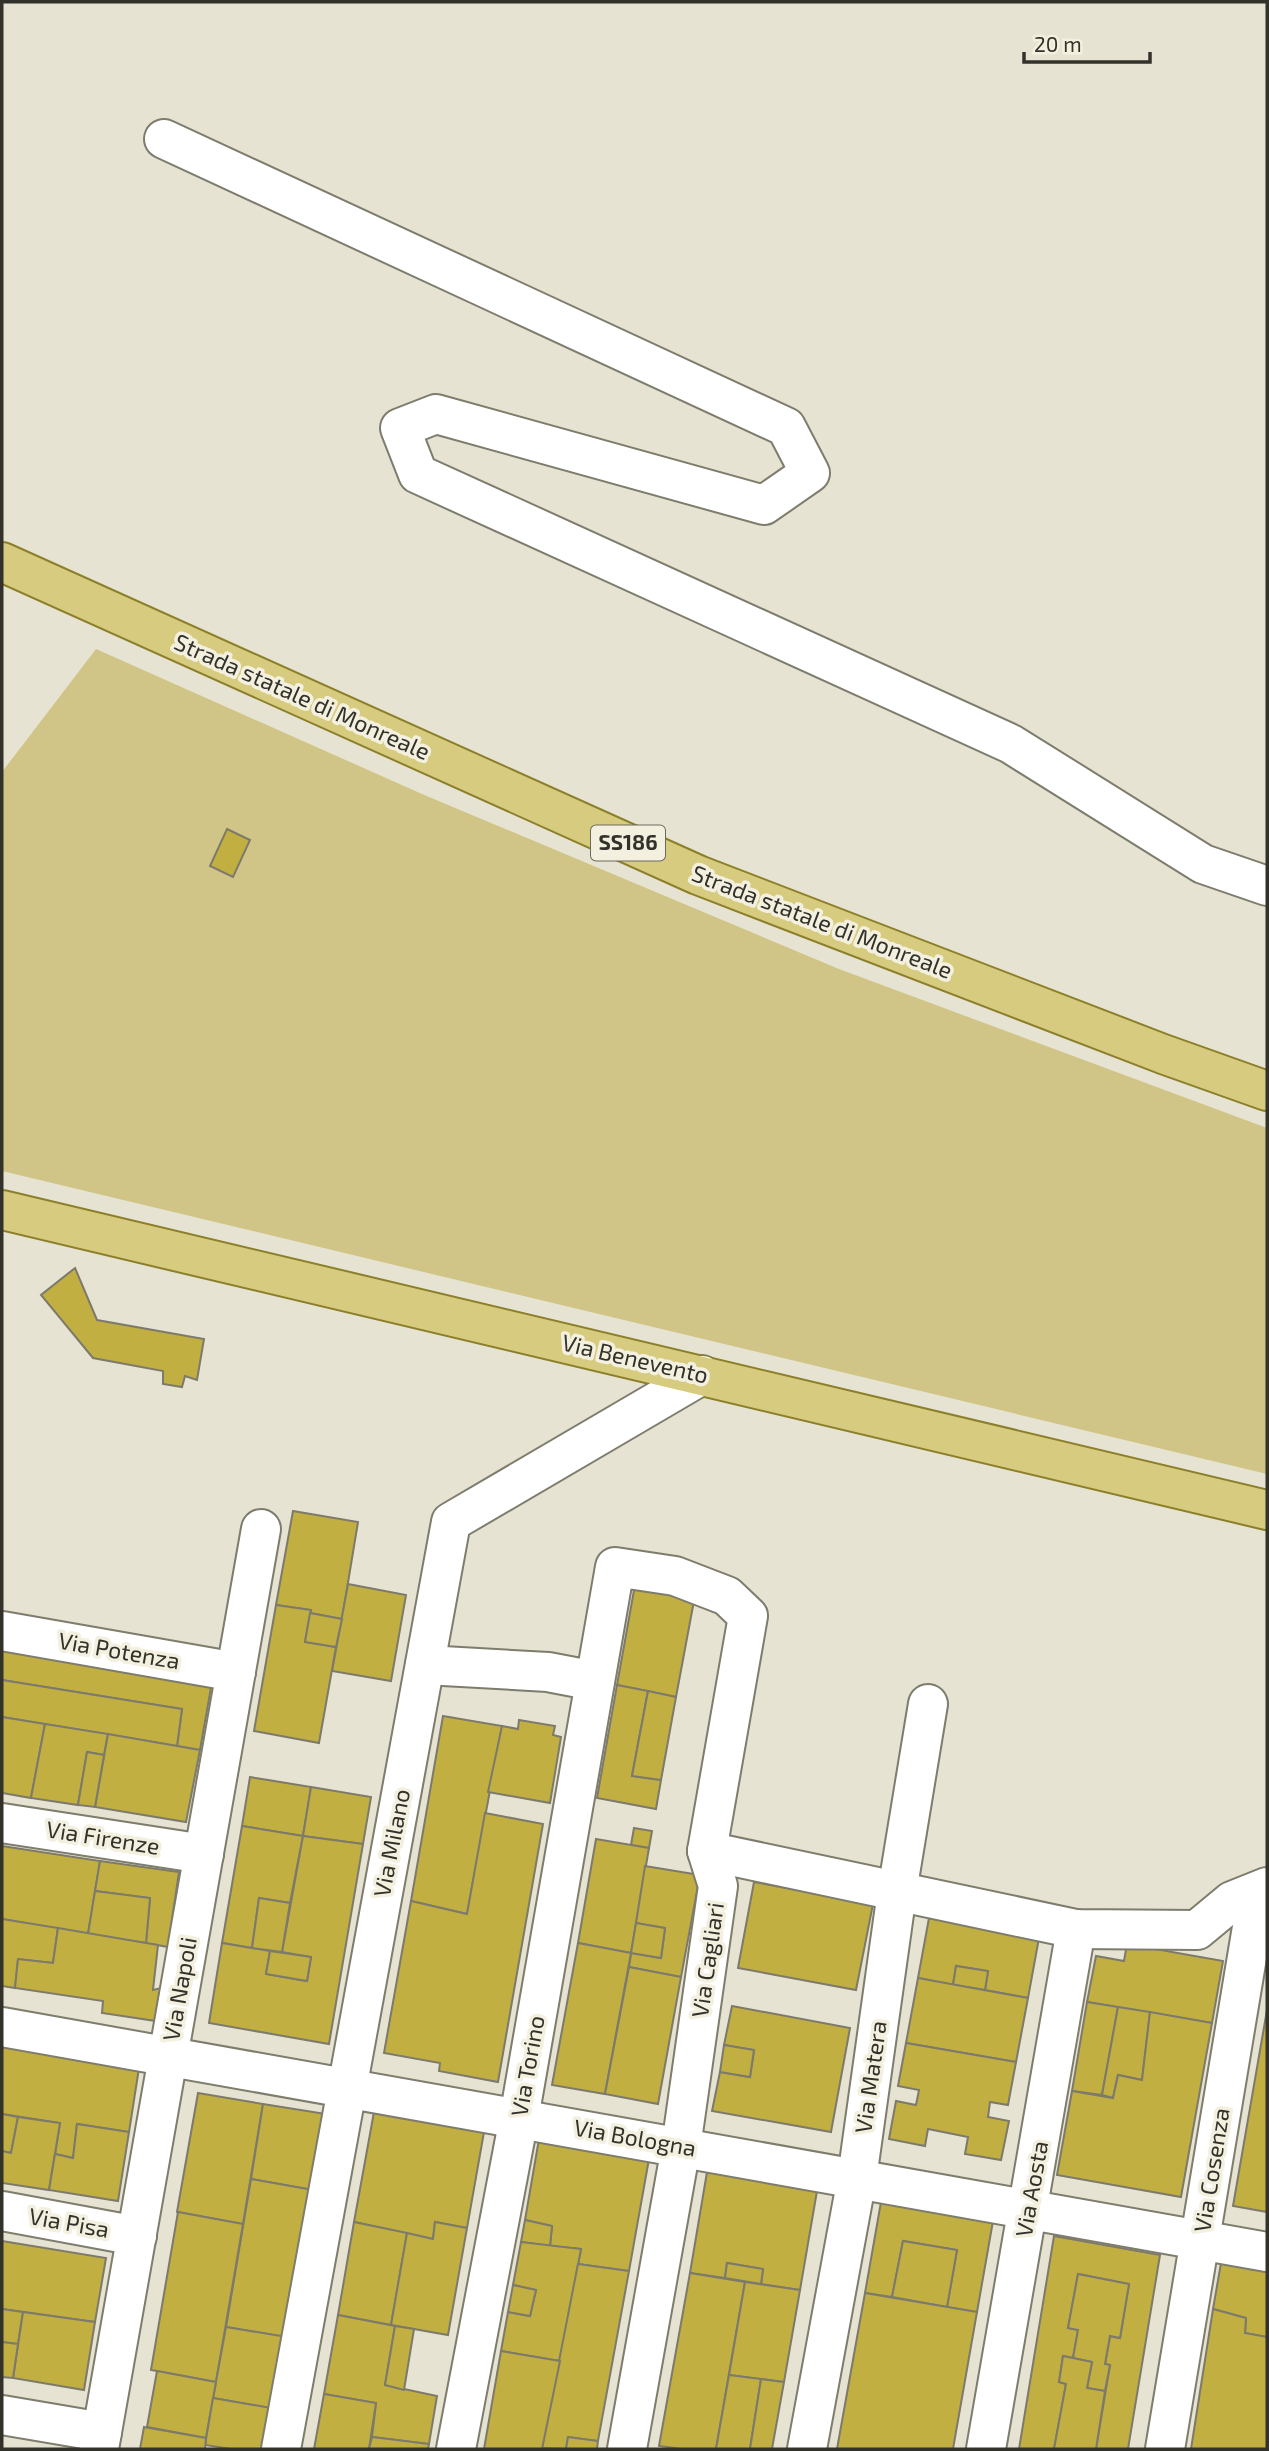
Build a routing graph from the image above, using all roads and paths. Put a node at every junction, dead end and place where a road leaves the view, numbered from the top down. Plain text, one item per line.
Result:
1 (164, 139) dead end
2 (2, 562) edge
3 (1267, 886) edge
4 (1267, 1091) edge
5 (2, 1210) edge
6 (702, 1375) junction
7 (1267, 1510) edge
8 (261, 1529) dead end
9 (615, 1567) joint
10 (2, 1631) edge
11 (425, 1665) junction
12 (236, 1672) junction
13 (595, 1681) junction
14 (928, 1704) dead end
15 (2, 1822) edge
16 (707, 1851) junction
17 (204, 1854) junction
18 (1262, 1889) edge
19 (897, 1892) junction
20 (1076, 1929) junction
21 (2, 2026) edge
22 (169, 2055) junction
23 (347, 2087) junction
24 (519, 2118) junction
25 (681, 2147) junction
26 (857, 2178) junction
27 (1029, 2209) junction
28 (2, 2211) edge
29 (137, 2236) junction
30 (1201, 2240) junction
31 (1267, 2252) edge
32 (2, 2415) edge
33 (101, 2440) edge
34 (281, 2449) edge
35 (456, 2449) edge
36 (627, 2449) edge
37 (807, 2449) edge
38 (986, 2449) edge
39 (1165, 2449) edge

1 - 3 street
2 - 4 main road, Strada statale di Monreale / SS186
5 - 6 main road, Via Benevento
6 - 7 main road, Via Benevento
6 - 11 street, Via Milano
8 - 12 street, Via Napoli
9 - 13 street, Via Torino
9 - 16 street, Via Cagliari
10 - 12 street, Via Potenza
11 - 13 street
11 - 23 street, Via Milano
12 - 17 street, Via Napoli
13 - 24 street, Via Torino
14 - 19 street, Via Matera
15 - 17 street, Via Firenze
16 - 19 street
16 - 25 street, Via Cagliari
17 - 22 street, Via Napoli
18 - 20 street
18 - 30 street, Via Cosenza
19 - 20 street
19 - 26 street, Via Matera
20 - 27 street, Via Aosta
21 - 22 street, Via Bologna
22 - 23 street, Via Bologna
22 - 29 street, Via Napoli
23 - 24 street, Via Bologna
23 - 34 street, Via Milano
24 - 25 street, Via Bologna
24 - 35 street, Via Torino
25 - 26 street, Via Bologna
25 - 36 street, Via Cagliari
26 - 27 street, Via Bologna
26 - 37 street, Via Matera
27 - 30 street, Via Bologna
27 - 38 street, Via Aosta
28 - 29 street, Via Pisa
29 - 33 street, Via Napoli
30 - 31 street, Via Bologna
30 - 39 street, Via Cosenza
32 - 33 street

